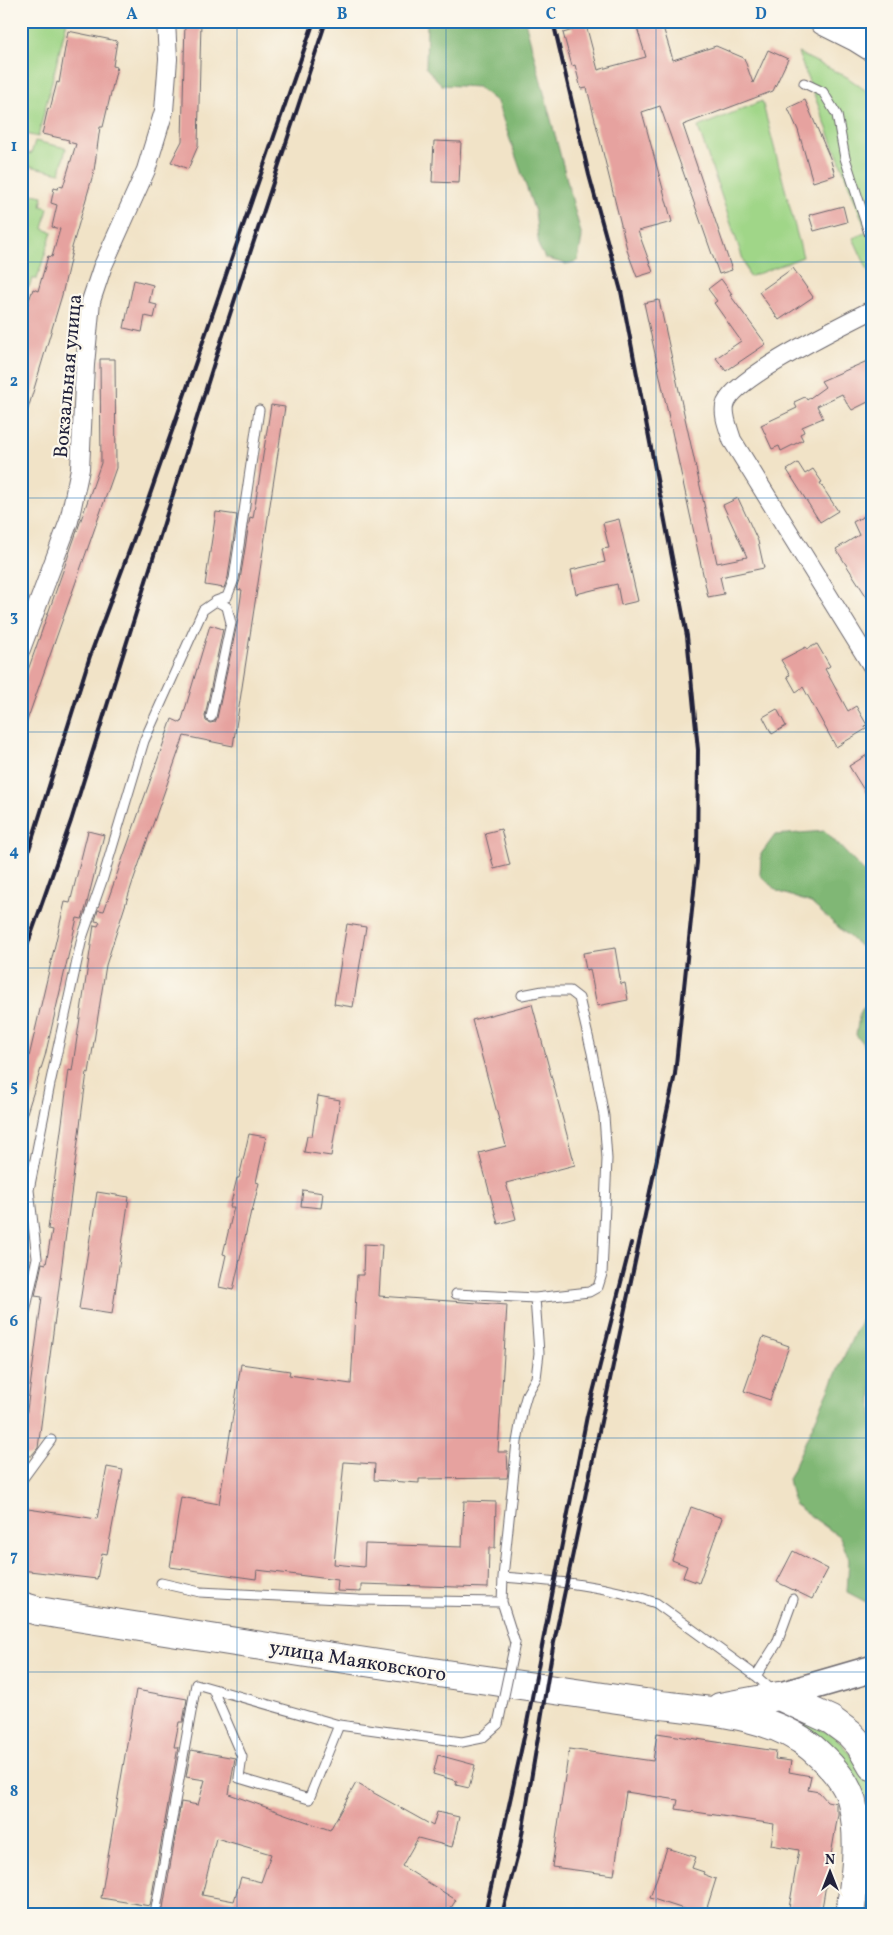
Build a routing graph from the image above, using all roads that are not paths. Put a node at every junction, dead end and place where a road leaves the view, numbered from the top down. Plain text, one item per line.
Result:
1 (166, 21) edge
2 (824, 21) edge
3 (872, 47) edge
4 (804, 84) dead end
5 (872, 242) edge
6 (872, 310) edge
7 (259, 410) dead end
8 (216, 602) junction
9 (21, 648) edge
10 (872, 666) edge
11 (211, 717) dead end
12 (522, 995) dead end
13 (28, 1190) junction
14 (21, 1201) edge
15 (456, 1294) dead end
16 (535, 1298) junction
17 (21, 1330) edge
18 (51, 1440) dead end
19 (21, 1481) edge
20 (502, 1577) junction
21 (161, 1583) dead end
22 (793, 1599) dead end
23 (502, 1602) junction
24 (21, 1606) edge
25 (872, 1669) edge
26 (756, 1676) junction
27 (213, 1690) junction
28 (779, 1696) junction
29 (696, 1710) junction
30 (339, 1725) junction
31 (872, 1766) edge
32 (872, 1852) edge
33 (155, 1914) edge
34 (851, 1914) edge

1 - 9 street, Вокзальная улица
2 - 3 main road
4 - 5 lane
6 - 10 street
7 - 8 lane
8 - 11 lane
8 - 13 lane
12 - 16 lane
13 - 14 lane
13 - 17 lane
15 - 16 lane
16 - 20 lane
18 - 19 lane
20 - 23 lane
20 - 26 lane
21 - 23 lane
22 - 26 lane
23 - 30 lane, bridge
24 - 29 main road, улица Маяковского
25 - 28 main road
26 - 28 lane
27 - 30 lane
27 - 30 lane
27 - 33 lane
28 - 29 main road
28 - 31 main road
29 - 34 main road
32 - 34 main road

